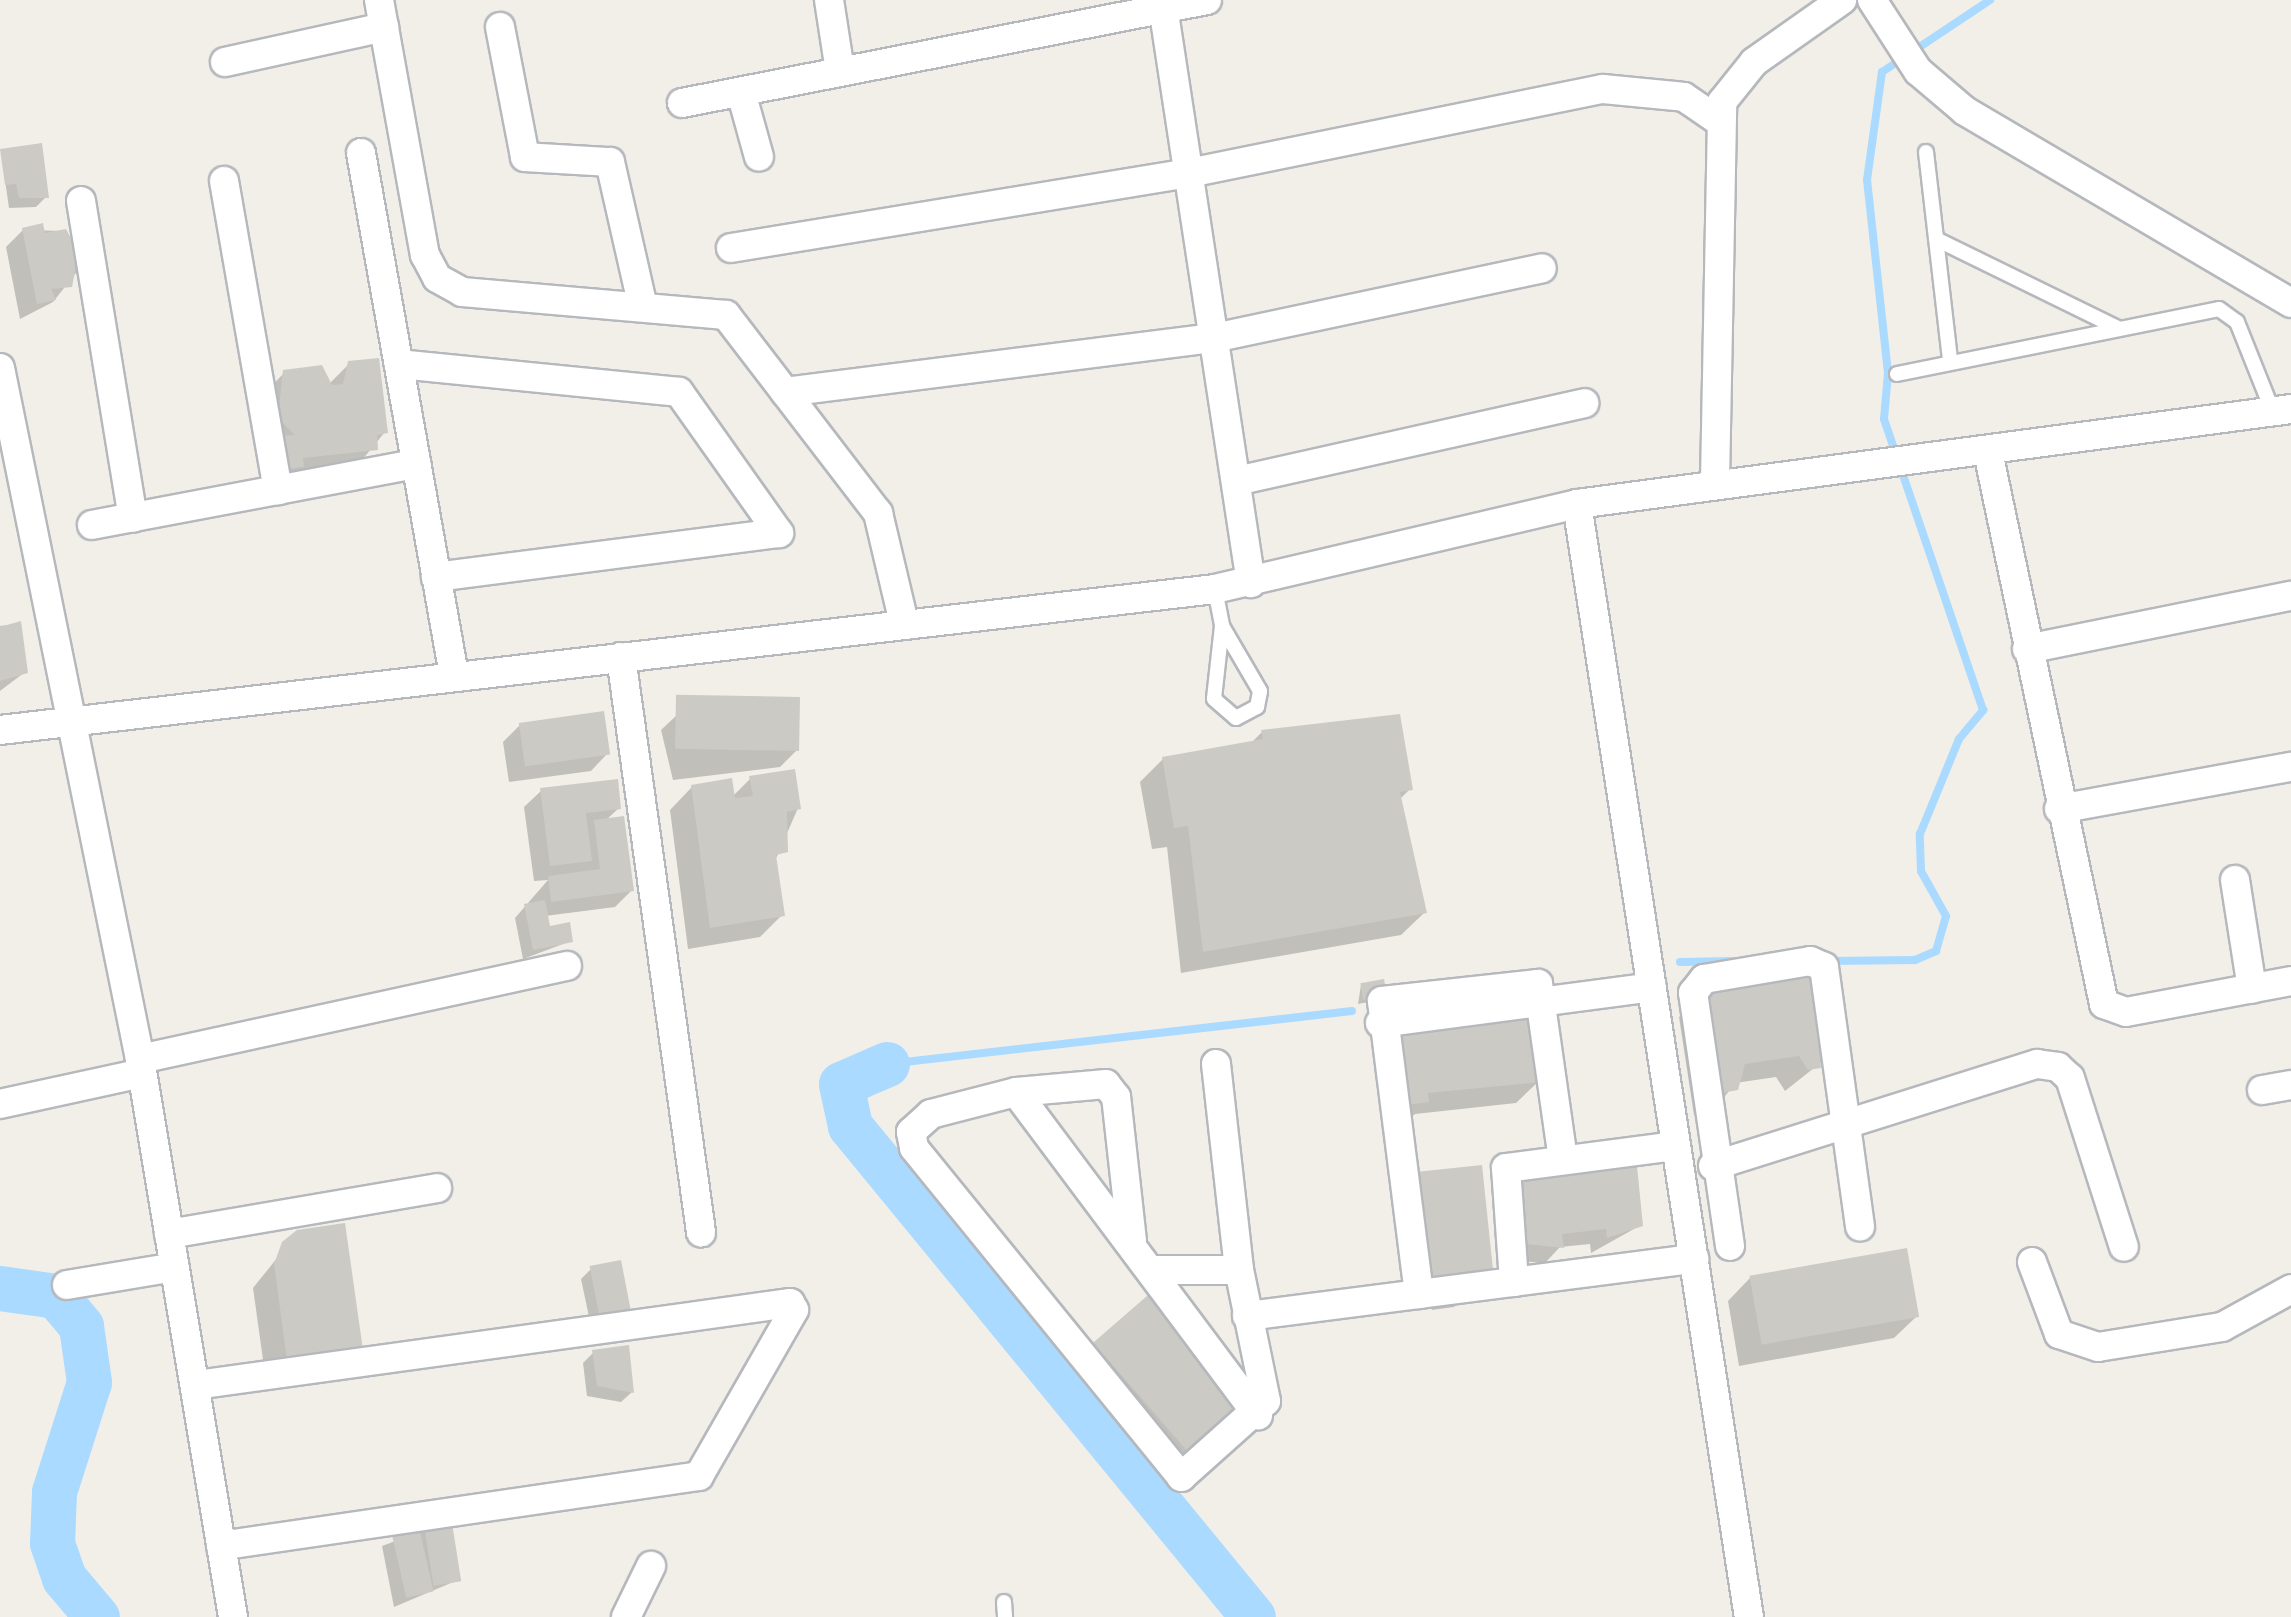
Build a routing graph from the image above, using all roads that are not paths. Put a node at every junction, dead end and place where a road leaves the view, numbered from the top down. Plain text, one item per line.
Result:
1 (829, 0) edge
2 (1207, 0) edge
3 (1842, 0) edge
4 (1163, 3) edge
5 (1876, 11) edge
6 (381, 13) edge
7 (500, 27) dead end
8 (225, 62) dead end
9 (840, 71) junction
10 (741, 92) junction
11 (682, 103) dead end
12 (1719, 121) junction
13 (1926, 152) dead end
14 (361, 154) dead end
15 (758, 157) dead end
16 (1189, 173) junction
17 (224, 180) dead end
18 (81, 201) dead end
19 (1936, 238) junction
20 (731, 248) dead end
21 (1542, 268) dead end
22 (642, 304) junction
23 (2291, 304) edge
24 (2119, 328) junction
25 (1214, 338) junction
26 (1950, 359) junction
27 (398, 364) junction
28 (0, 368) edge
29 (1897, 374) dead end
30 (785, 392) junction
31 (1584, 404) dead end
32 (2282, 410) edge
33 (1988, 452) junction
34 (416, 464) junction
35 (1236, 481) junction
36 (1716, 482) junction
37 (278, 490) junction
38 (1577, 504) junction
39 (133, 518) junction
40 (92, 525) dead end
41 (436, 577) junction
42 (1252, 583) junction
43 (1215, 589) junction
44 (2291, 596) edge
45 (903, 619) junction
46 (1222, 626) junction
47 (2028, 649) junction
48 (621, 657) junction
49 (454, 675) junction
50 (67, 720) junction
51 (0, 730) edge
52 (2291, 767) edge
53 (2059, 808) junction
54 (2235, 880) dead end
55 (567, 966) dead end
56 (2291, 982) edge
57 (1652, 987) junction
58 (2252, 989) junction
59 (1543, 1003) junction
60 (1216, 1064) dead end
61 (141, 1066) junction
62 (2291, 1084) edge
63 (2262, 1090) dead end
64 (1016, 1092) junction
65 (0, 1104) edge
66 (1709, 1113) junction
67 (1674, 1132) junction
68 (1843, 1132) junction
69 (1563, 1160) junction
70 (1713, 1166) junction
71 (438, 1188) dead end
72 (1860, 1227) dead end
73 (701, 1232) dead end
74 (169, 1234) junction
75 (1132, 1241) junction
76 (1730, 1246) dead end
77 (2124, 1248) dead end
78 (1694, 1259) junction
79 (2032, 1262) dead end
80 (175, 1267) junction
81 (1155, 1270) junction
82 (1239, 1270) junction
83 (1514, 1282) junction
84 (67, 1285) dead end
85 (2291, 1288) edge
86 (1419, 1294) junction
87 (1247, 1316) junction
88 (196, 1386) junction
89 (1258, 1416) junction
90 (221, 1546) junction
91 (651, 1566) dead end
92 (233, 1617) edge
93 (626, 1617) edge
94 (1750, 1617) edge

1 - 9 street
2 - 4 street
3 - 12 street
4 - 9 street
4 - 16 street
5 - 23 street
6 - 8 street
6 - 22 street
7 - 22 street
9 - 10 street
10 - 11 street
10 - 15 street
12 - 16 street
12 - 36 street
13 - 19 lane
14 - 27 street
16 - 20 street
16 - 25 street
17 - 37 street
18 - 39 street
19 - 24 lane
19 - 26 lane
21 - 25 street
22 - 30 street
24 - 26 lane
24 - 32 lane
25 - 30 street
25 - 35 street
26 - 29 lane
27 - 34 street
27 - 41 street
28 - 50 street
30 - 45 street
31 - 35 street
32 - 33 street
33 - 36 street
33 - 47 street
34 - 37 street
34 - 41 street
35 - 42 street
36 - 38 street
37 - 39 street
38 - 42 street
38 - 57 street
39 - 40 street
41 - 49 street
42 - 43 street
43 - 45 street
43 - 46 lane
44 - 47 street
45 - 48 street
46 - 46 lane
47 - 53 street
48 - 49 street
48 - 73 street
49 - 50 street
50 - 51 street
50 - 61 street
52 - 53 street
53 - 58 street
54 - 58 street
55 - 61 street
56 - 58 street
57 - 59 street
57 - 67 street
59 - 69 street
59 - 86 street
60 - 82 street
61 - 65 street
61 - 74 street
62 - 63 street
64 - 75 street
64 - 75 street
64 - 89 street
66 - 67 street
66 - 68 street
66 - 70 street
67 - 69 street
67 - 78 street
68 - 70 street
68 - 72 street
68 - 77 street
69 - 83 street
70 - 76 street
71 - 74 street
74 - 80 street
75 - 81 street
78 - 83 street
78 - 94 street
79 - 85 street
80 - 84 street
80 - 88 street
81 - 82 street
81 - 89 street
82 - 87 street
83 - 86 street
86 - 87 street
87 - 89 street
88 - 90 street
88 - 90 street
90 - 92 street
91 - 93 street

